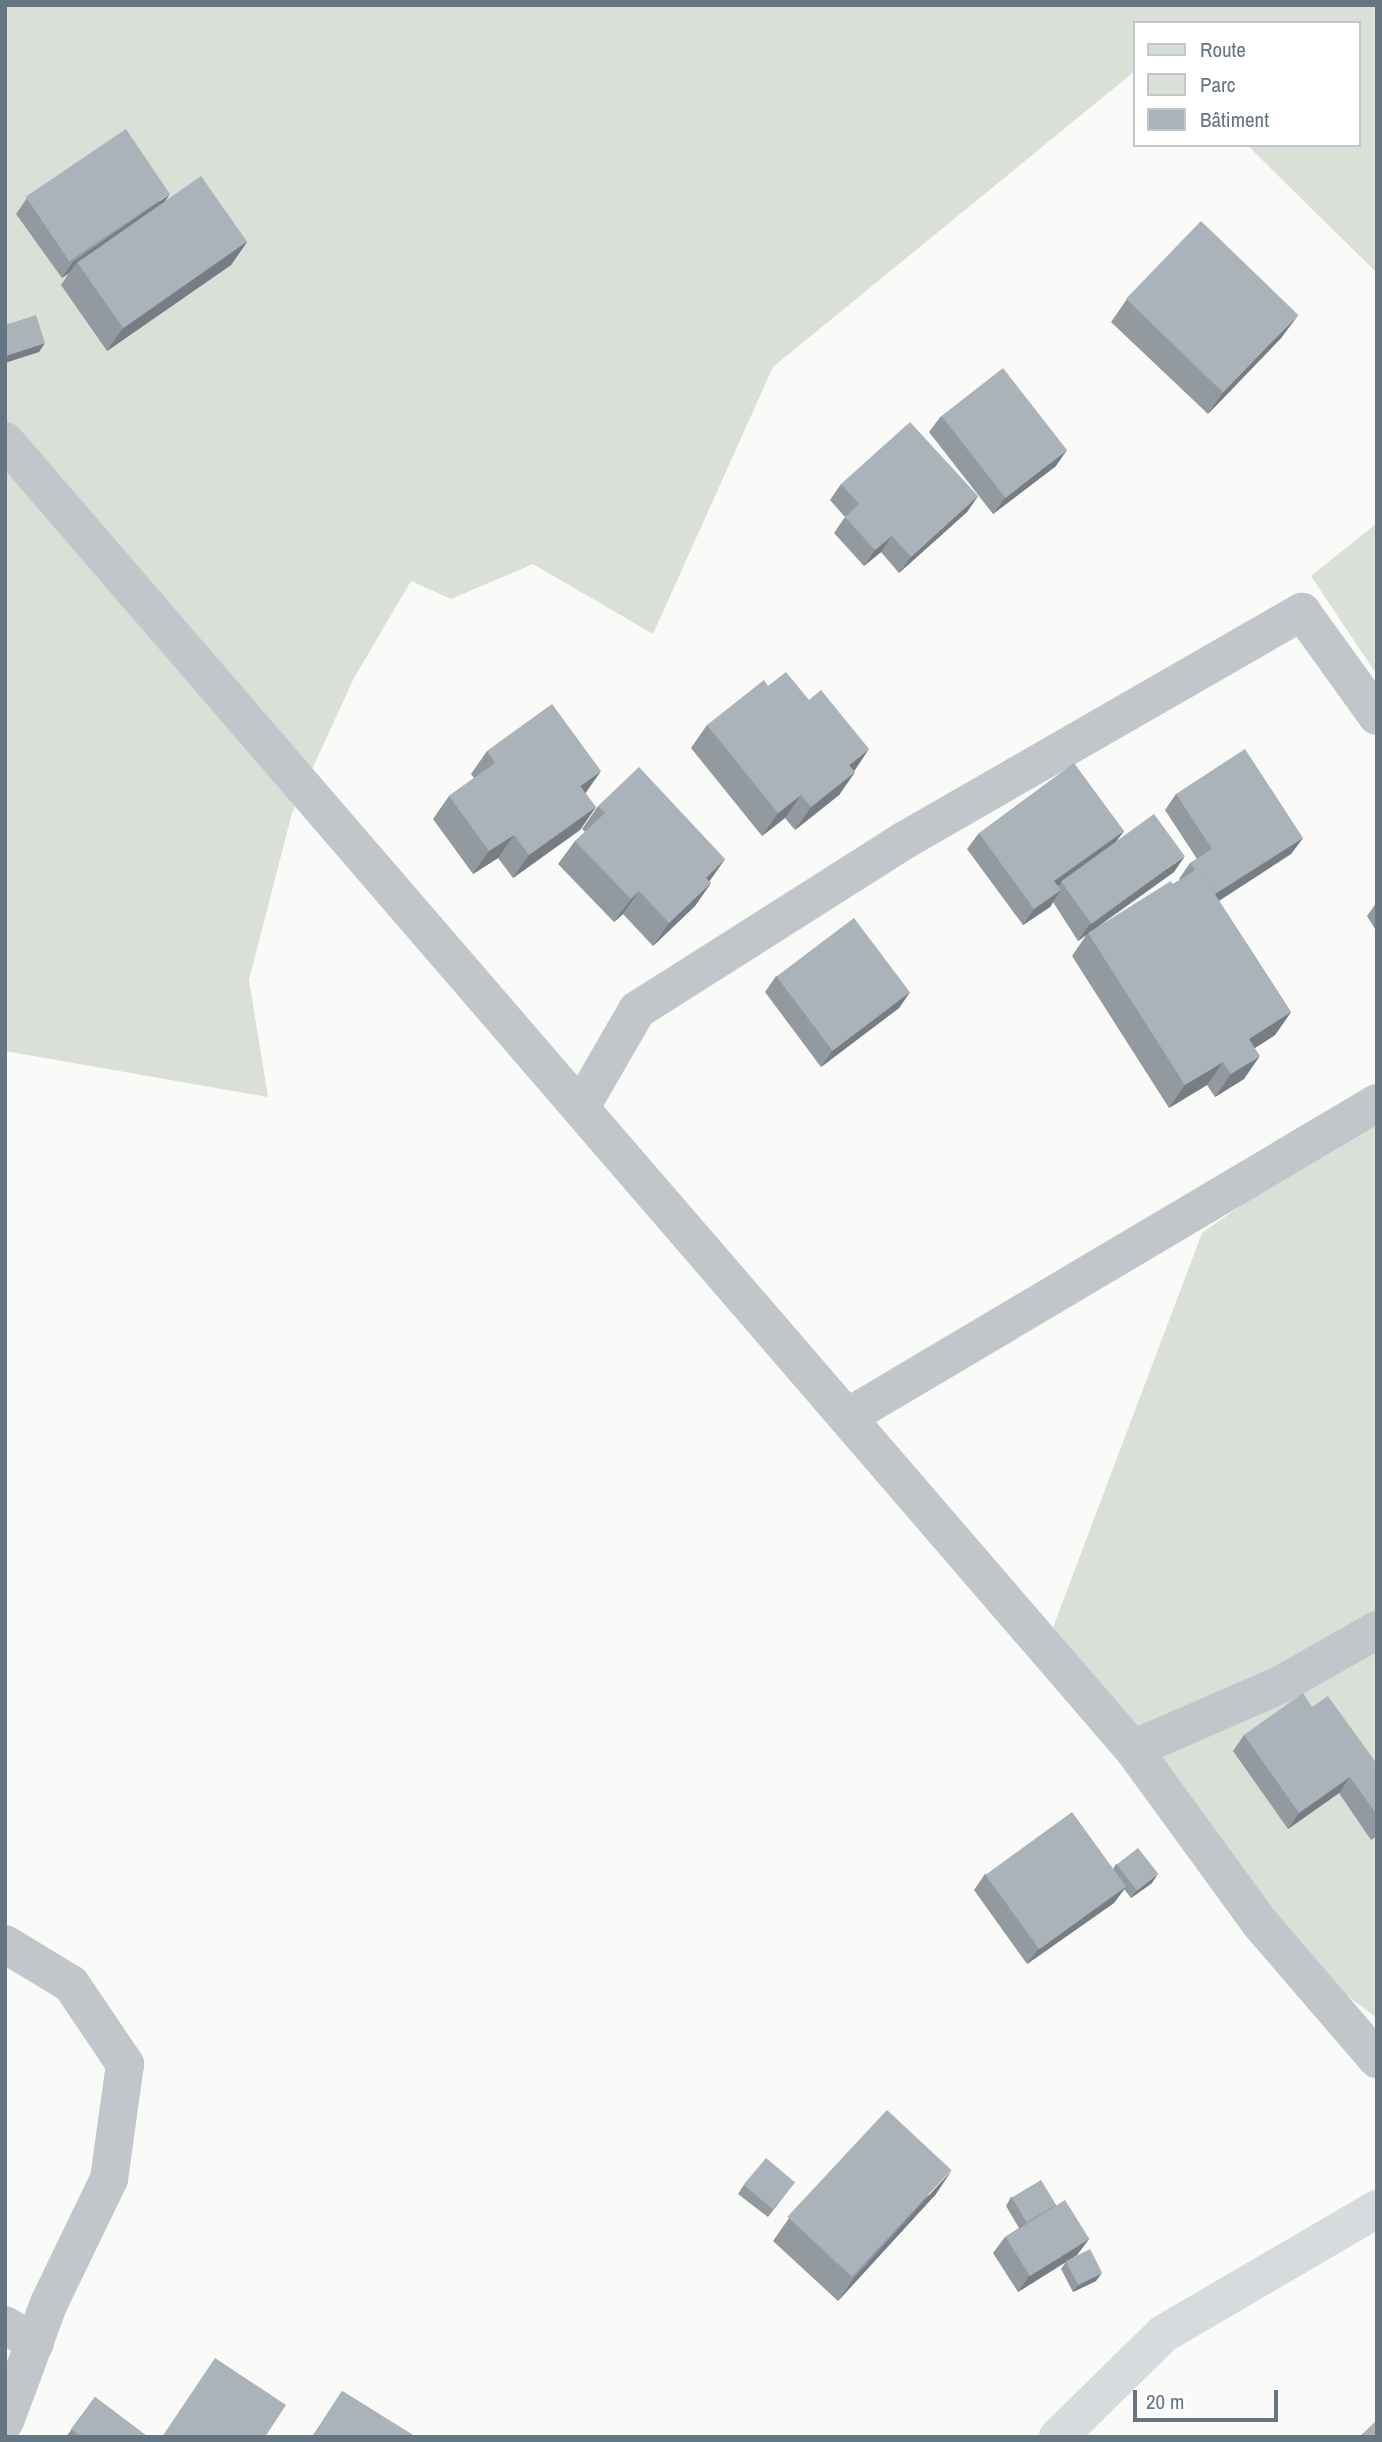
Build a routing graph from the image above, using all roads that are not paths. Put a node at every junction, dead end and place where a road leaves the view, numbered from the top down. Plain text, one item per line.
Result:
1 (5, 442) edge
2 (1377, 716) edge
3 (1377, 1103) edge
4 (581, 1107) junction
5 (849, 1416) junction
6 (1377, 1630) edge
7 (1133, 1749) junction
8 (5, 1944) edge
9 (1377, 2059) edge
10 (1377, 2210) edge
11 (20, 2334) edge
12 (5, 2421) edge
13 (1058, 2437) edge

1 - 4 street
2 - 4 street
3 - 5 street
4 - 5 street
5 - 7 street
6 - 7 street
7 - 9 street
8 - 11 street
10 - 13 main road
11 - 12 street

